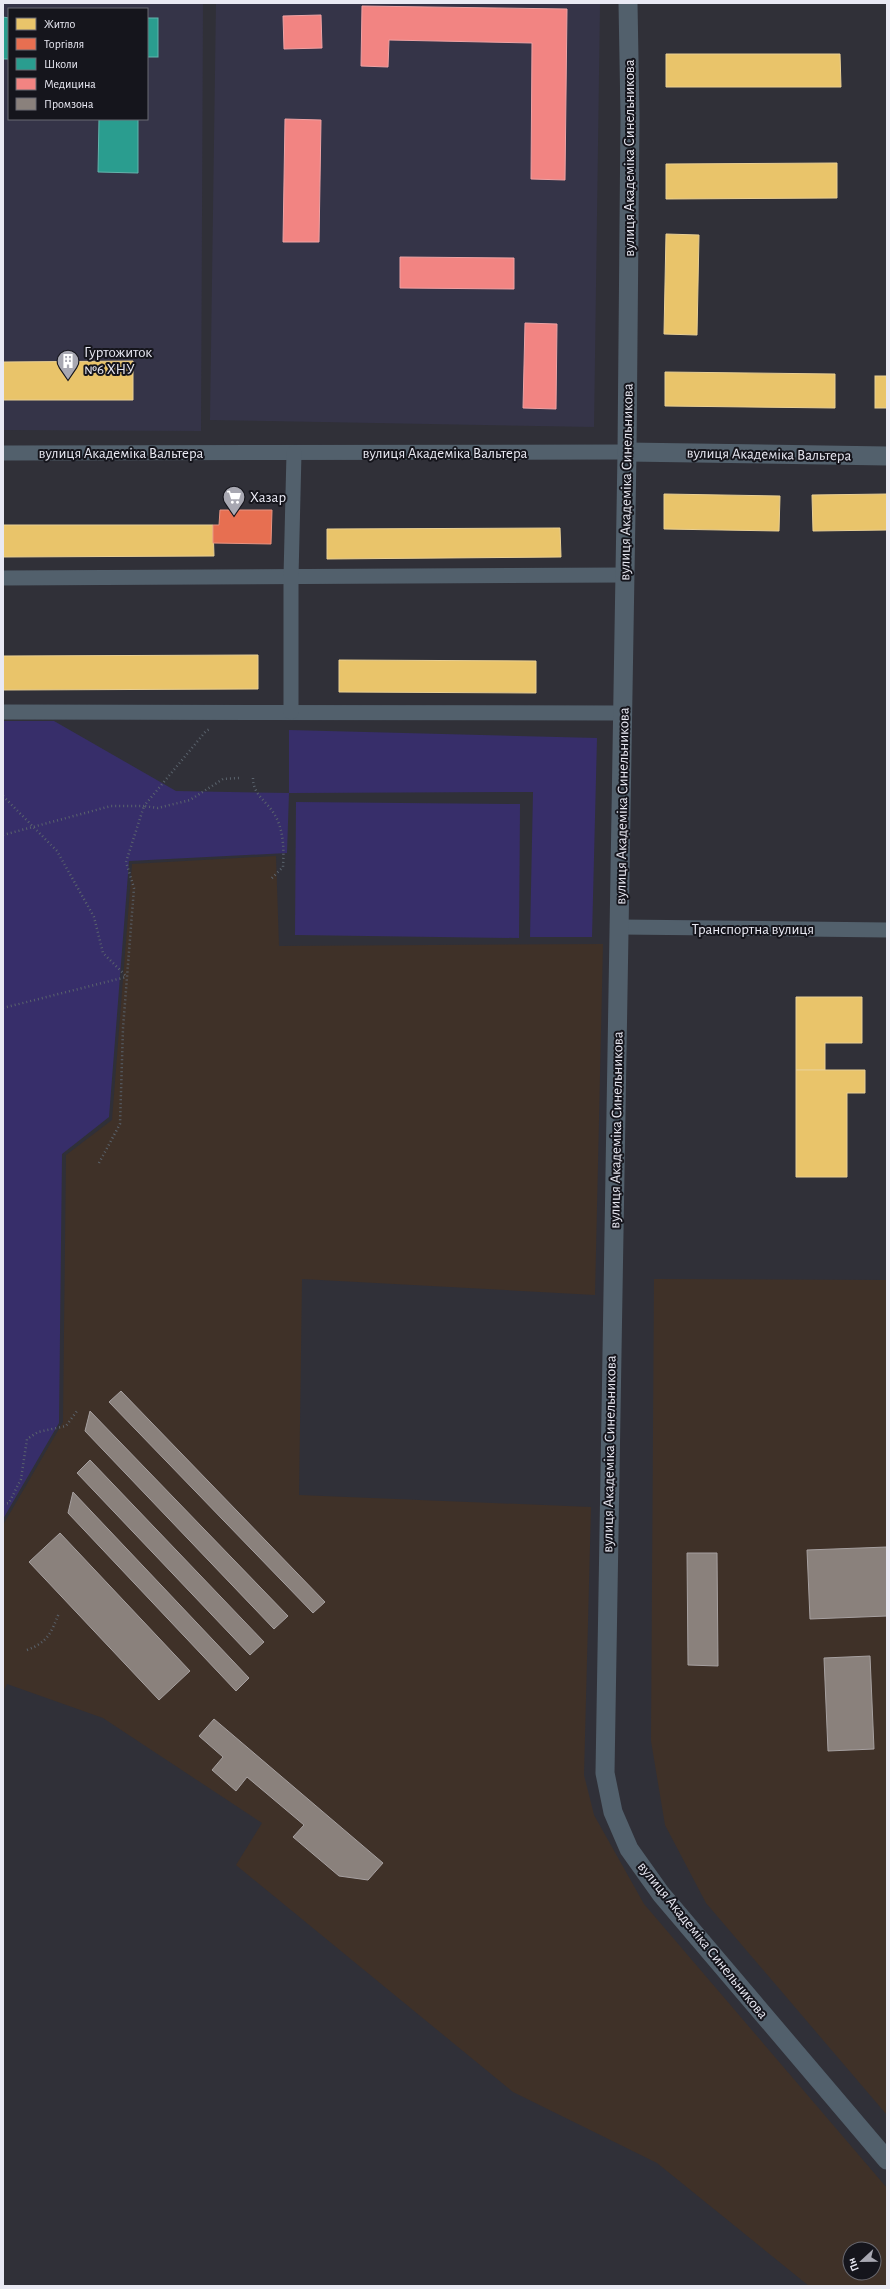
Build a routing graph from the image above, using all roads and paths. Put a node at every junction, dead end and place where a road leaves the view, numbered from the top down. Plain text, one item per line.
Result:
1 (628, 3) edge
2 (627, 452) junction
3 (3, 453) edge
4 (294, 453) junction
5 (887, 456) edge
6 (625, 575) junction
7 (291, 577) junction
8 (3, 578) edge
9 (3, 712) edge
10 (291, 712) junction
11 (623, 712) junction
12 (212, 728) dead end
13 (240, 778) dead end
14 (253, 778) dead end
15 (3, 796) edge
16 (144, 806) junction
17 (34, 826) junction
18 (3, 835) edge
19 (271, 879) dead end
20 (620, 928) junction
21 (887, 930) edge
22 (127, 977) junction
23 (3, 1008) edge
24 (99, 1163) dead end
25 (77, 1411) dead end
26 (3, 1504) edge
27 (59, 1613) dead end
28 (27, 1650) dead end
29 (887, 2160) edge

1 - 2 street, вулиця Академіка Синельникова
2 - 4 street, вулиця Академіка Вальтера
2 - 5 street, вулиця Академіка Вальтера
2 - 6 street, вулиця Академіка Синельникова
3 - 4 street, вулиця Академіка Вальтера
4 - 7 street
6 - 7 street
6 - 11 street, вулиця Академіка Синельникова
7 - 8 street
7 - 10 street
9 - 10 street
10 - 11 street
11 - 20 street, вулиця Академіка Синельникова
12 - 16 path
13 - 16 path
14 - 19 path
15 - 17 path
16 - 17 path
16 - 22 path
17 - 18 path
17 - 22 path
20 - 21 street, Транспортна вулиця
20 - 29 street, вулиця Академіка Синельникова
22 - 23 path
22 - 24 path
25 - 26 path
27 - 28 path

